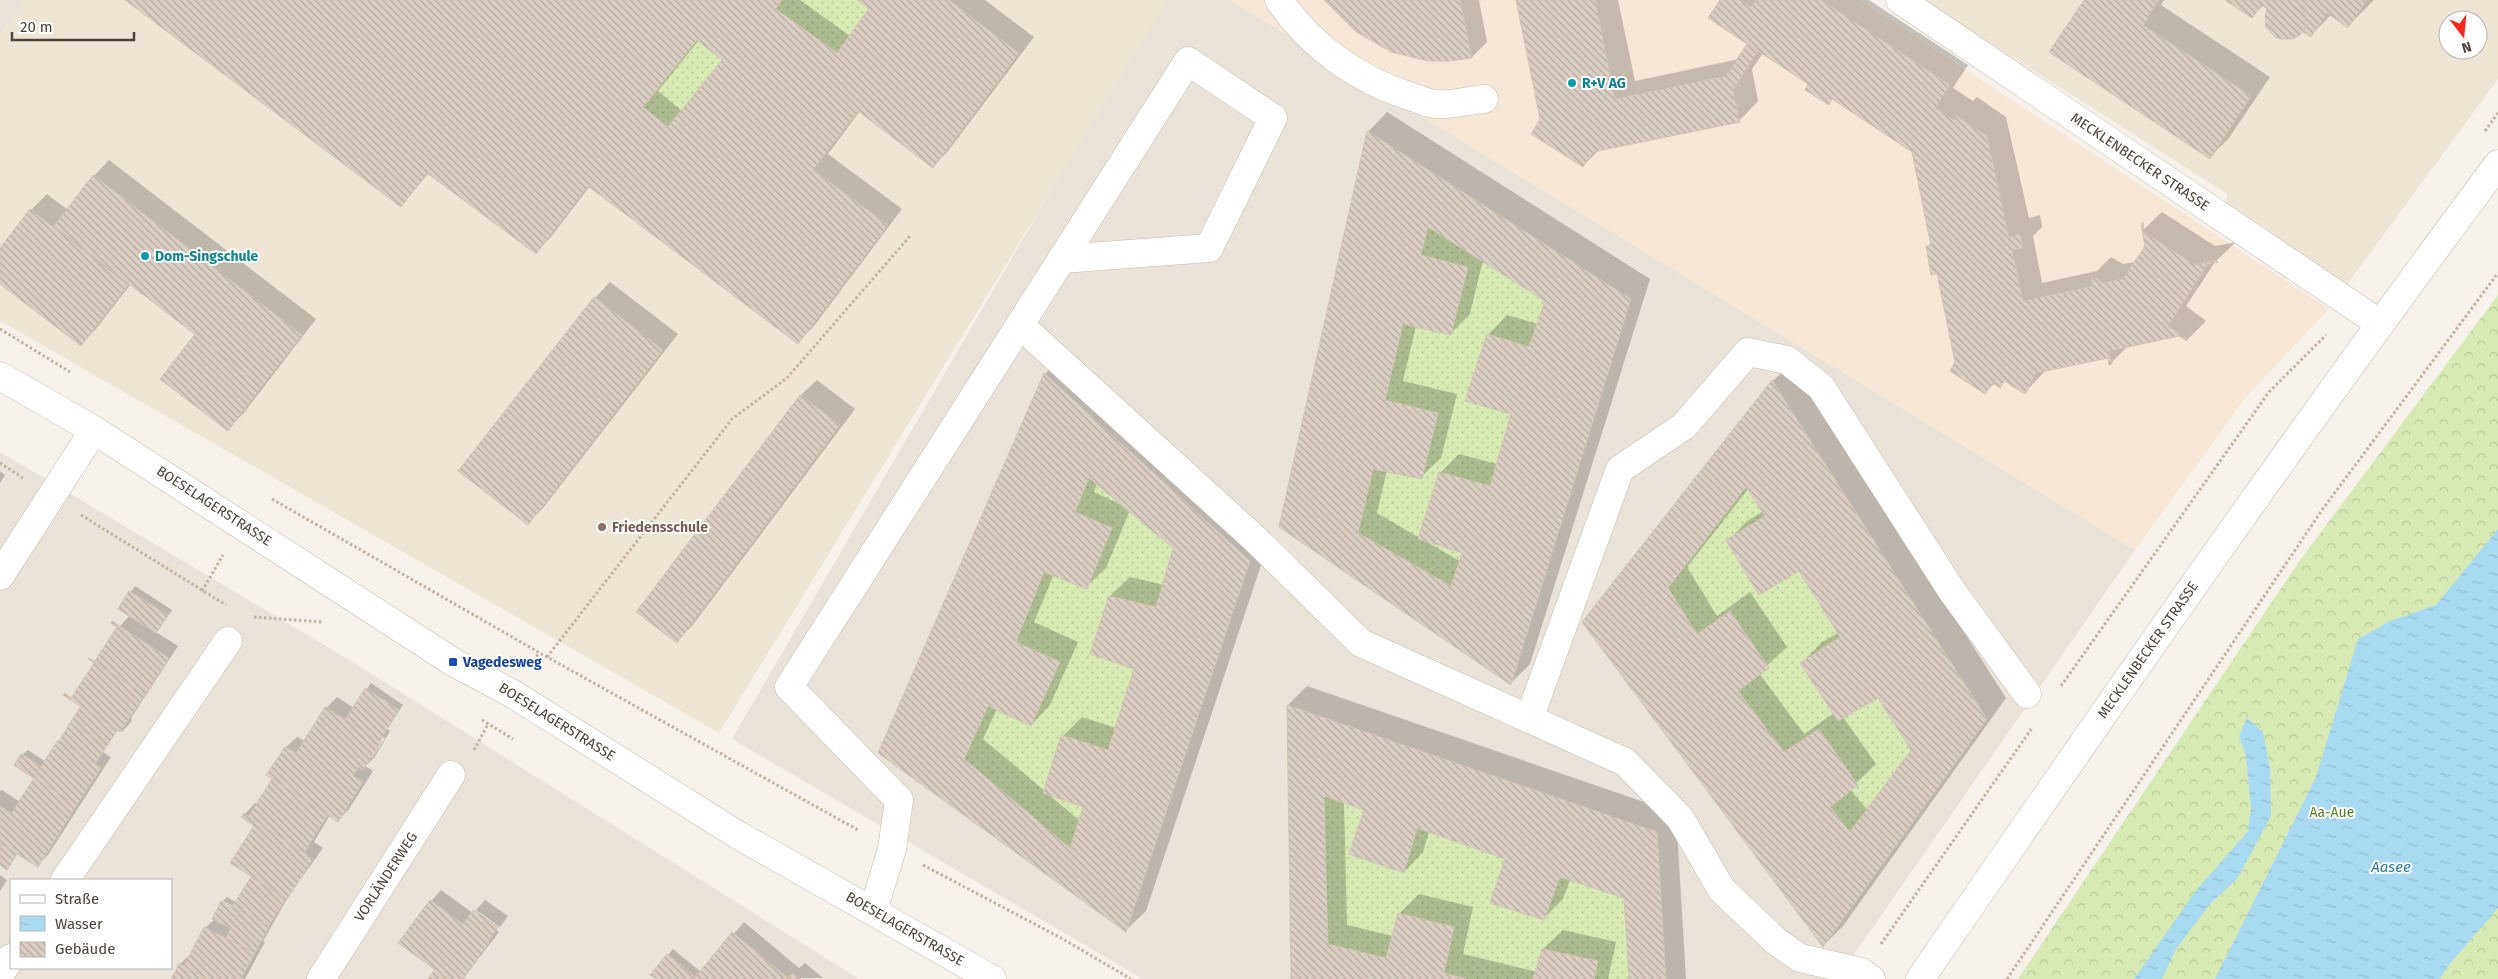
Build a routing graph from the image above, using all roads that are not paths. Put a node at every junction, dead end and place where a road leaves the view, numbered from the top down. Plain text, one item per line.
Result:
1 (1279, 0) edge
2 (1900, 0) edge
3 (1484, 99) dead end
4 (2498, 164) edge
5 (1062, 259) junction
6 (2379, 324) junction
7 (1020, 325) junction
8 (0, 376) edge
9 (94, 430) junction
10 (0, 576) edge
11 (228, 641) dead end
12 (2027, 694) dead end
13 (1529, 719) junction
14 (451, 775) dead end
15 (66, 879) edge
16 (874, 912) junction
17 (10, 959) edge
18 (0, 974) edge
19 (1866, 976) edge
20 (321, 979) edge
21 (992, 979) edge
22 (1920, 979) edge

1 - 3 street
2 - 6 street, MECKLENBECKER STRASSE
4 - 6 street, MECKLENBECKER STRASSE
5 - 5 street
5 - 7 street
6 - 22 street, MECKLENBECKER STRASSE
7 - 13 street
7 - 16 street
8 - 9 street, BOESELAGERSTRASSE
9 - 10 street
9 - 16 street, BOESELAGERSTRASSE
11 - 15 street
12 - 13 street
13 - 19 street
14 - 20 street, VORLÄNDERWEG
16 - 21 street, BOESELAGERSTRASSE
17 - 18 street

